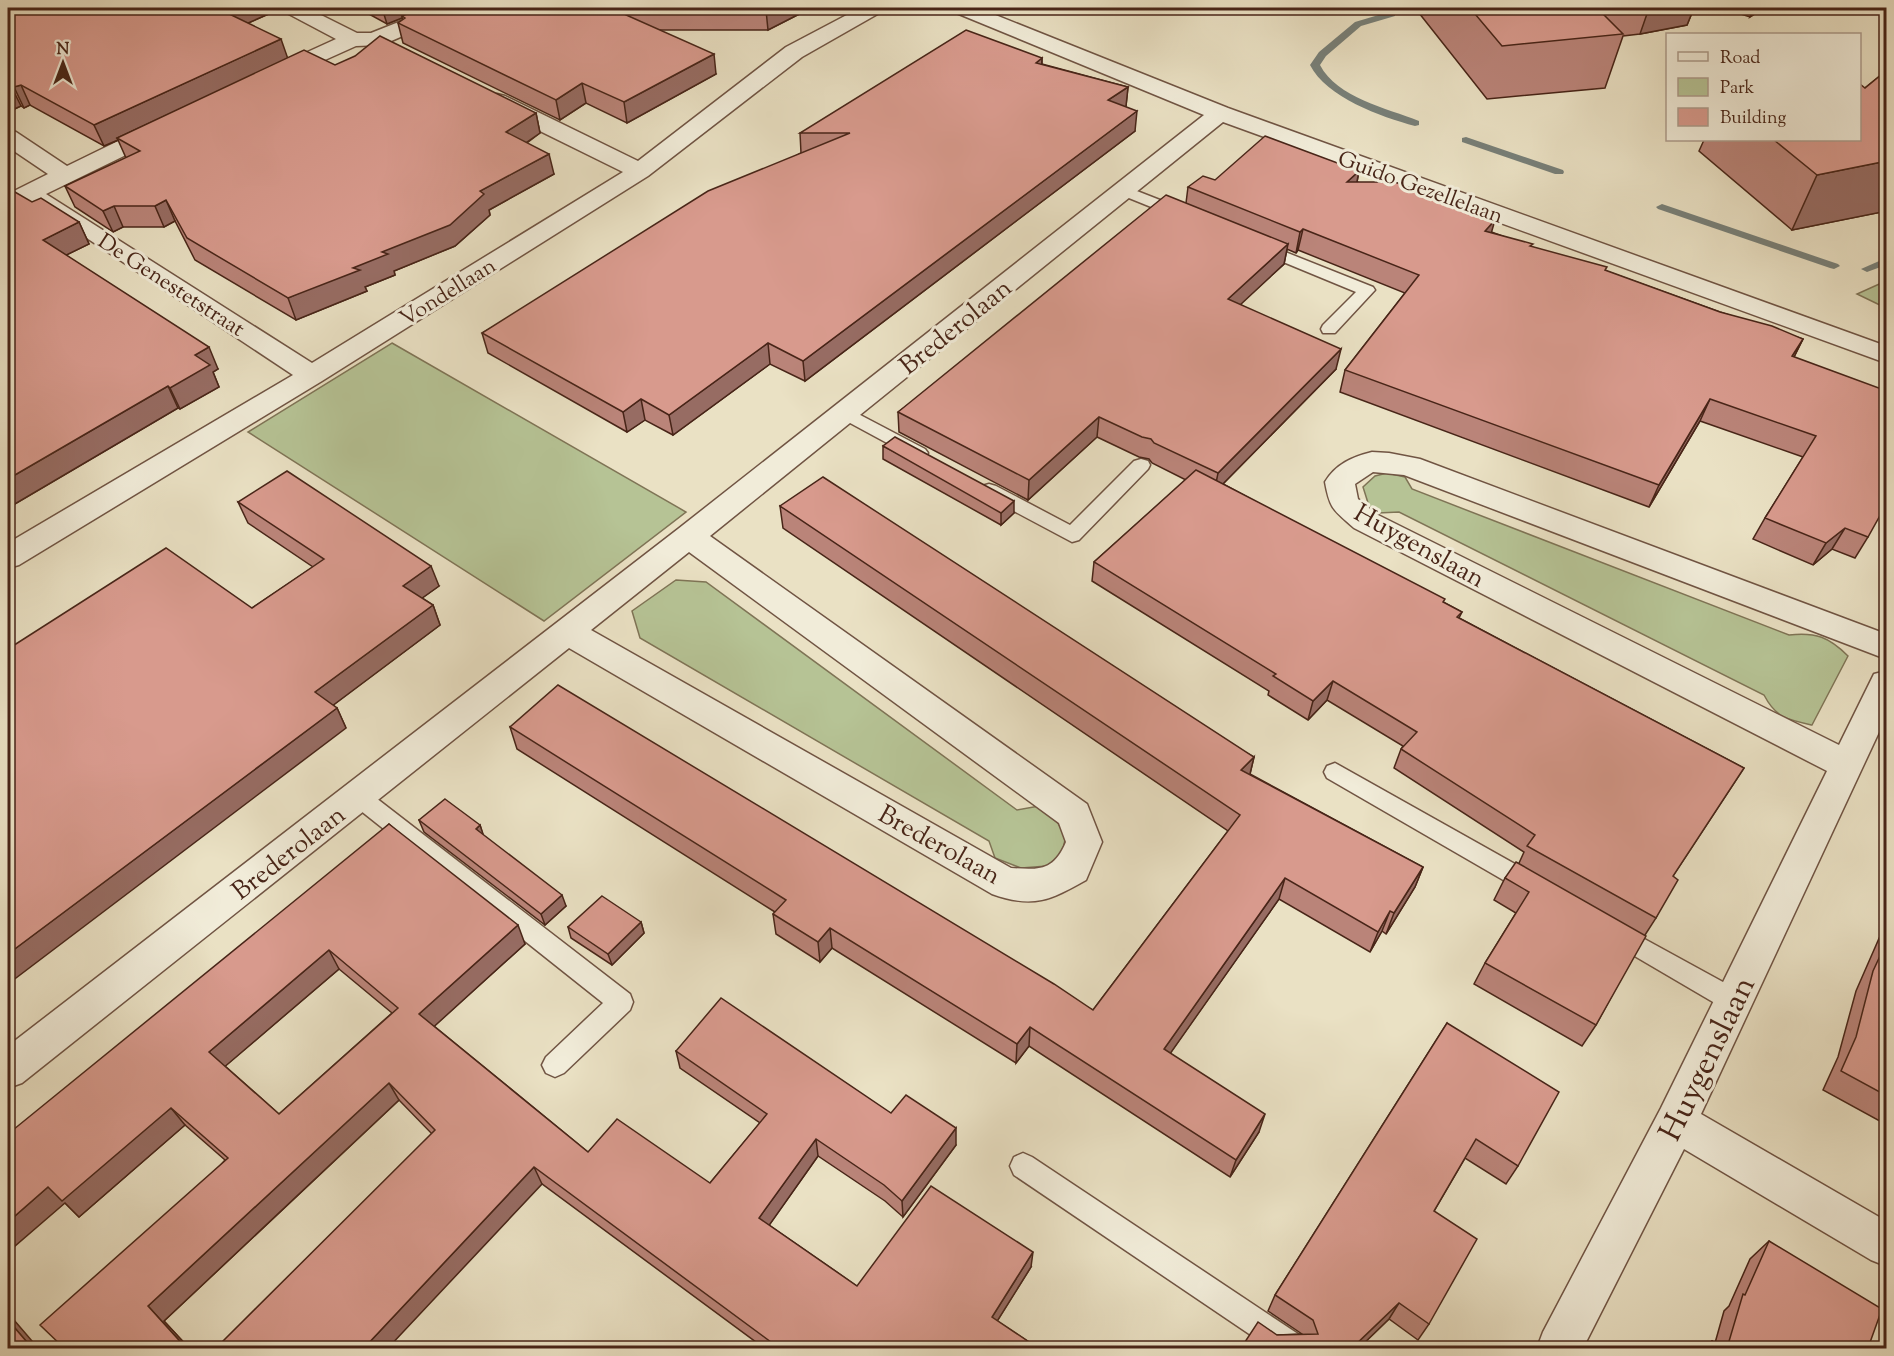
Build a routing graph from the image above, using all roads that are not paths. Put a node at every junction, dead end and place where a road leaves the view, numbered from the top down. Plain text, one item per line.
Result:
1 (292, 8) edge
2 (451, 8) edge
3 (874, 8) edge
4 (961, 8) edge
5 (363, 39) junction
6 (395, 51) edge
7 (257, 84) edge
8 (480, 93) edge
9 (1220, 113) junction
10 (182, 119) edge
11 (8, 137) edge
12 (640, 171) junction
13 (65, 175) junction
14 (1124, 191) junction
15 (31, 192) junction
16 (8, 203) edge
17 (1201, 222) edge
18 (1245, 240) edge
19 (1329, 330) dead end
20 (1887, 355) edge
21 (312, 375) junction
22 (845, 413) junction
23 (938, 463) edge
24 (1141, 465) dead end
25 (969, 480) edge
26 (689, 536) junction
27 (8, 557) edge
28 (568, 632) junction
29 (1887, 647) edge
30 (1887, 683) edge
31 (1847, 765) junction
32 (1335, 772) dead end
33 (358, 797) junction
34 (1550, 896) edge
35 (1601, 925) edge
36 (1734, 1001) junction
37 (555, 1065) dead end
38 (8, 1070) edge
39 (1676, 1122) junction
40 (1023, 1166) dead end
41 (1887, 1245) edge
42 (1294, 1348) edge
43 (1559, 1348) edge

1 - 5 street
2 - 5 street
3 - 12 street, Vondellaan
4 - 9 street, Guido Gezellelaan
5 - 6 street
5 - 7 street
8 - 12 street
9 - 14 street, Brederolaan
9 - 20 street, Guido Gezellelaan
10 - 13 street
11 - 13 street
12 - 21 street, Vondellaan
13 - 15 street
14 - 17 lane
14 - 22 street, Brederolaan
15 - 16 street
15 - 21 street, De Genestetstraat
18 - 19 lane
21 - 27 street, Vondellaan
22 - 23 lane
22 - 26 street, Brederolaan
24 - 25 lane
26 - 28 street, Brederolaan
26 - 28 street, Brederolaan
28 - 33 street, Brederolaan
29 - 31 street, Huygenslaan
30 - 31 street, Huygenslaan
31 - 36 street, Huygenslaan
32 - 34 lane
33 - 37 lane
33 - 38 street, Brederolaan
35 - 36 lane
36 - 39 street, Huygenslaan
39 - 41 street
39 - 43 street, Huygenslaan
40 - 42 lane

